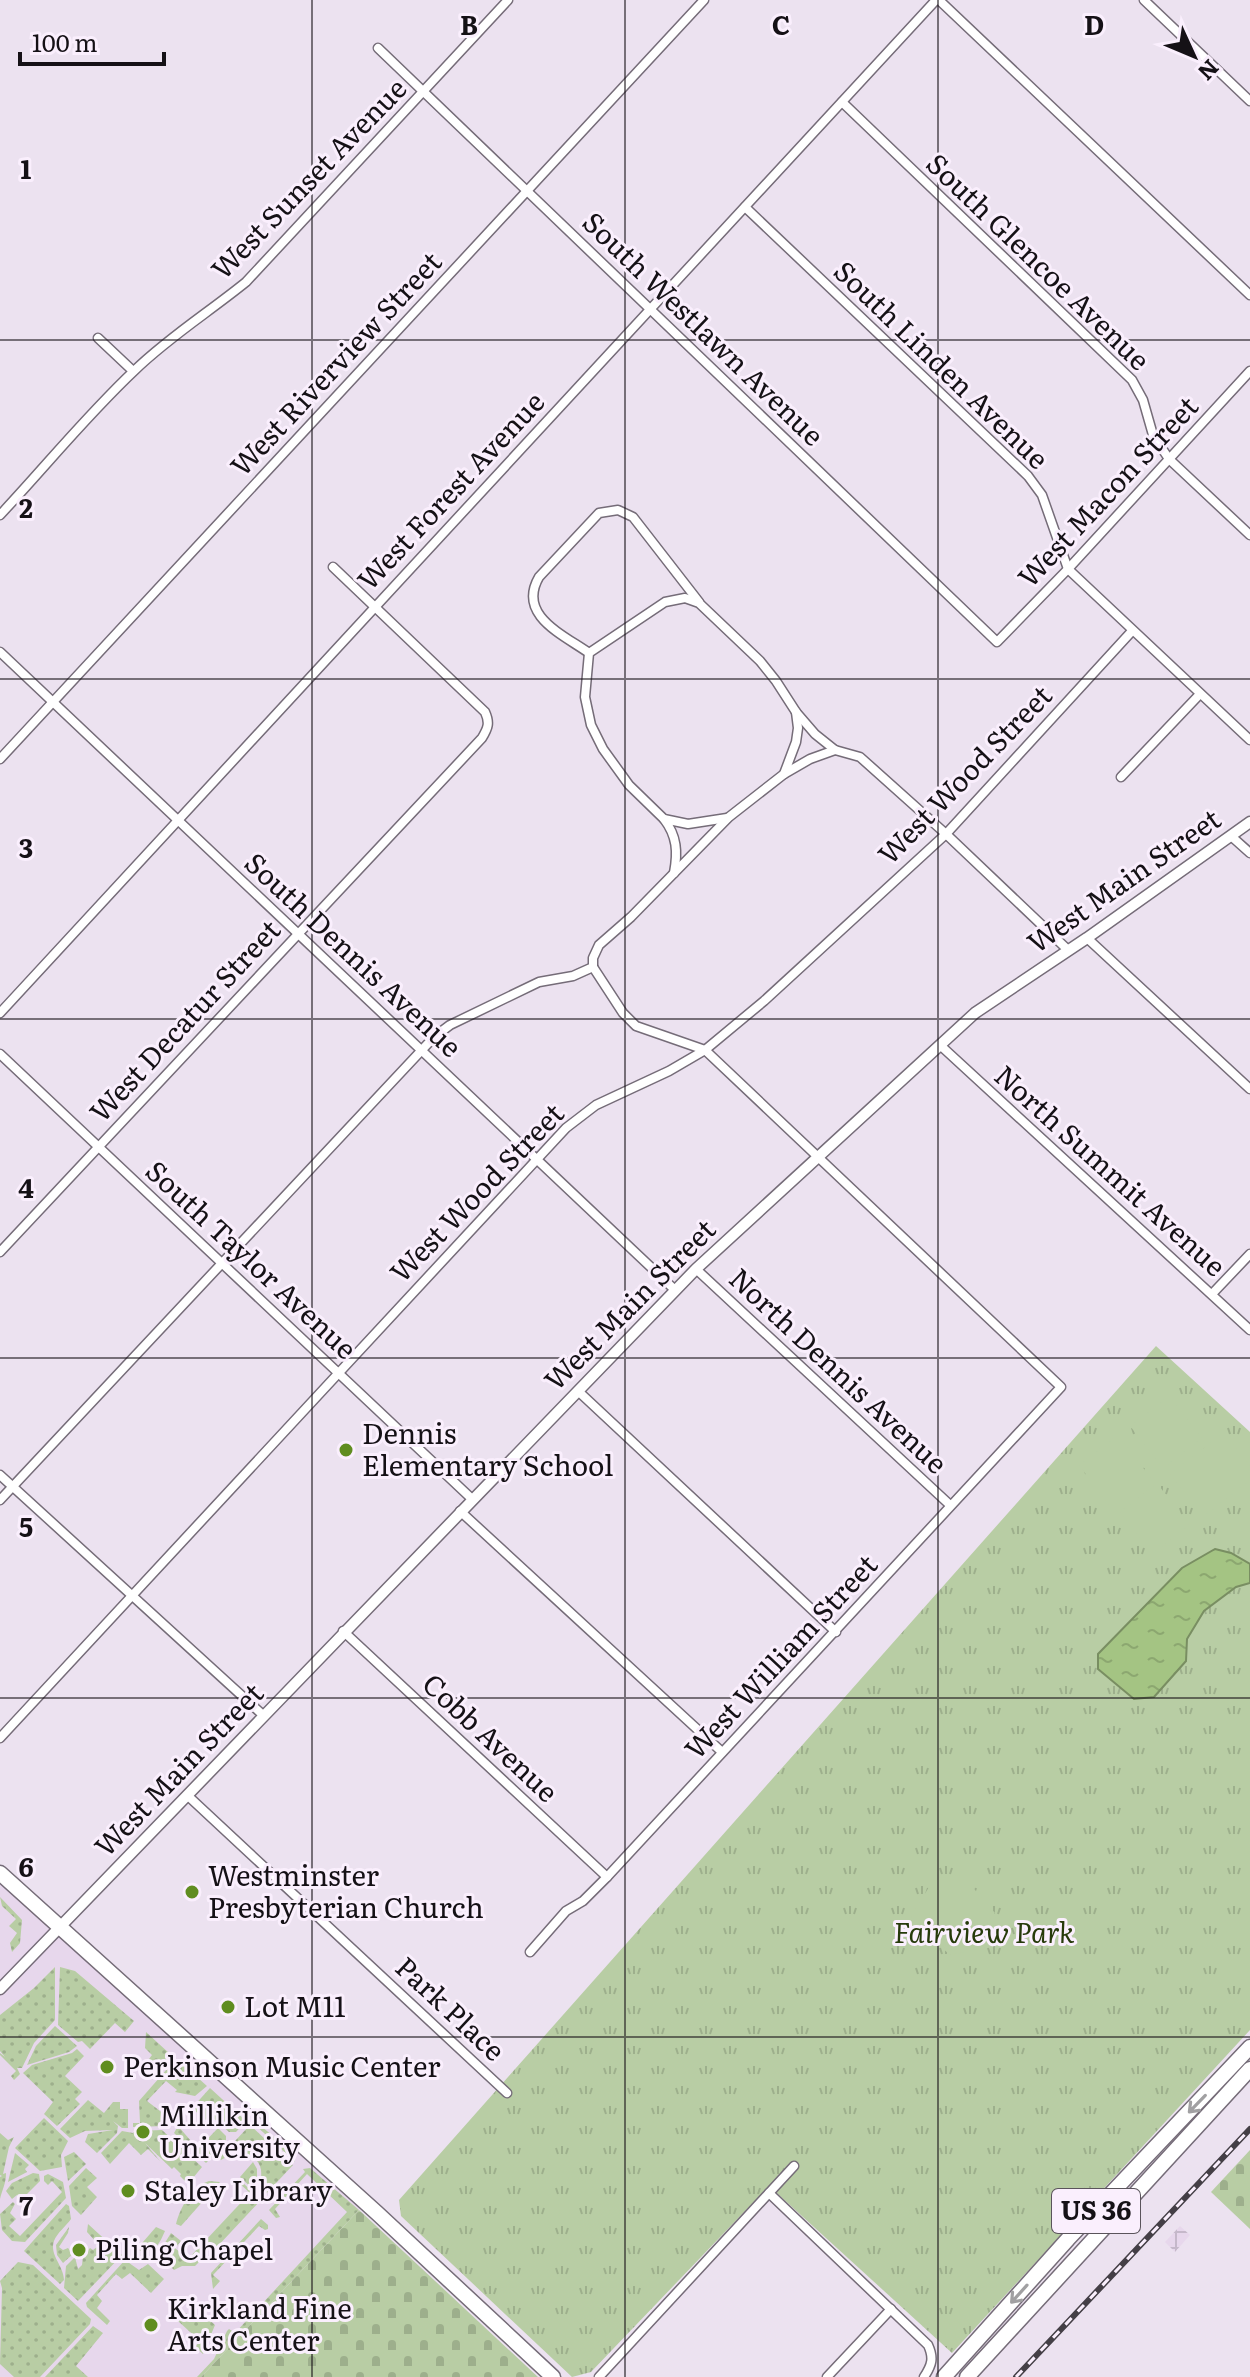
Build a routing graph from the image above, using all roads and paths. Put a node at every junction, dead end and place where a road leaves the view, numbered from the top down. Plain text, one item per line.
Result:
1 (508, 0) edge
2 (704, 0) edge
3 (938, 0) edge
4 (1144, 0) edge
5 (378, 48) dead end
6 (424, 91) junction
7 (1250, 101) edge
8 (842, 102) junction
9 (526, 190) junction
10 (745, 207) junction
11 (1250, 295) edge
12 (650, 310) junction
13 (98, 338) dead end
14 (133, 371) junction
15 (1250, 371) edge
16 (1169, 459) junction
17 (0, 515) edge
18 (1250, 535) edge
19 (333, 567) dead end
20 (1068, 569) junction
21 (699, 603) junction
22 (374, 607) junction
23 (1132, 631) junction
24 (997, 642) joint
25 (0, 652) edge
26 (589, 653) junction
27 (1200, 694) junction
28 (53, 702) junction
29 (796, 712) junction
30 (1250, 740) edge
31 (835, 750) junction
32 (0, 759) edge
33 (784, 774) junction
34 (1121, 777) dead end
35 (729, 817) junction
36 (664, 819) junction
37 (179, 821) junction
38 (1250, 822) edge
39 (946, 834) junction
40 (1231, 836) junction
41 (1250, 853) edge
42 (674, 873) junction
43 (298, 932) junction
44 (1087, 938) junction
45 (1068, 950) junction
46 (593, 967) junction
47 (0, 1013) edge
48 (940, 1045) junction
49 (422, 1050) junction
50 (705, 1050) junction
51 (0, 1054) edge
52 (1250, 1089) edge
53 (97, 1148) junction
54 (819, 1156) junction
55 (537, 1159) junction
56 (0, 1252) edge
57 (1250, 1254) edge
58 (222, 1265) junction
59 (696, 1269) junction
60 (675, 1290) junction
61 (1212, 1294) junction
62 (1250, 1330) edge
63 (338, 1372) junction
64 (578, 1391) junction
65 (0, 1475) edge
66 (12, 1487) junction
67 (472, 1499) junction
68 (0, 1500) edge
69 (950, 1505) junction
70 (460, 1511) junction
71 (132, 1596) junction
72 (343, 1631) junction
73 (836, 1632) junction
74 (264, 1716) junction
75 (0, 1738) edge
76 (722, 1752) junction
77 (187, 1795) junction
78 (0, 1873) edge
79 (607, 1877) junction
80 (60, 1929) junction
81 (530, 1952) dead end
82 (0, 1989) edge
83 (1250, 2047) edge
84 (1250, 2069) edge
85 (507, 2093) dead end
86 (794, 2166) dead end
87 (769, 2193) junction
88 (891, 2309) junction
89 (553, 2377) edge
90 (599, 2377) edge
91 (827, 2377) edge
92 (924, 2377) edge
93 (944, 2377) edge
94 (967, 2377) edge

1 - 6 street, West Sunset Avenue
2 - 9 street, West Riverview Street
3 - 8 street, West Forest Avenue
3 - 11 street
4 - 7 street
5 - 6 street, South Westlawn Avenue
6 - 9 street, South Westlawn Avenue
6 - 14 street, West Sunset Avenue
8 - 10 street, West Forest Avenue
8 - 16 street, South Glencoe Avenue
9 - 12 street, South Westlawn Avenue
9 - 28 street, West Riverview Street
10 - 12 street, West Forest Avenue
10 - 20 street, South Linden Avenue
12 - 22 street, West Forest Avenue
12 - 24 street, South Westlawn Avenue
13 - 14 street
14 - 17 street, West Sunset Avenue
15 - 16 street, West Macon Street
16 - 18 street, South Glencoe Avenue
16 - 20 street, West Macon Street
19 - 22 street
20 - 23 street, South Linden Avenue
20 - 24 street, West Macon Street
21 - 26 street
21 - 26 street
21 - 29 street
22 - 37 street, West Forest Avenue
22 - 43 street, West Decatur Street
23 - 27 street, South Linden Avenue
23 - 39 street, West Wood Street
25 - 28 street, South Dennis Avenue
26 - 36 street
27 - 30 street, South Linden Avenue
27 - 34 street
28 - 32 street, West Riverview Street
28 - 37 street, South Dennis Avenue
29 - 31 street
29 - 33 street
31 - 33 street
31 - 39 street
33 - 35 street
35 - 36 street
35 - 42 street
36 - 42 street
37 - 43 street, South Dennis Avenue
37 - 47 street, West Forest Avenue
38 - 40 street, West Main Street
39 - 45 street
39 - 50 street, West Wood Street
40 - 41 street
40 - 44 street, West Main Street
42 - 46 street
43 - 49 street, South Dennis Avenue
43 - 53 street, West Decatur Street
44 - 45 street, West Main Street
44 - 52 street
45 - 48 street, West Main Street
46 - 49 street
46 - 50 street
48 - 54 street, West Main Street
48 - 61 street, North Summit Avenue
49 - 55 street, South Dennis Avenue
49 - 58 street
50 - 54 street
50 - 55 street, West Wood Street
51 - 53 street, South Taylor Avenue
53 - 56 street, West Decatur Street
53 - 58 street, South Taylor Avenue
54 - 59 street, West Main Street
54 - 69 street, West William Street
55 - 60 street, South Dennis Avenue
55 - 63 street, West Wood Street
57 - 61 street
58 - 63 street, South Taylor Avenue
58 - 66 street
59 - 60 street, West Main Street
59 - 69 street, North Dennis Avenue
60 - 64 street, West Main Street
61 - 62 street, North Summit Avenue
63 - 67 street, South Taylor Avenue
63 - 71 street, West Wood Street
64 - 67 street, West Main Street
64 - 73 street
65 - 66 street
66 - 68 street
66 - 71 street
67 - 70 street, West Main Street
69 - 73 street, West William Street
70 - 72 street, West Main Street
70 - 76 street
71 - 74 street
71 - 75 street, West Wood Street
72 - 74 street, West Main Street
72 - 79 street, Cobb Avenue
73 - 76 street, West William Street
74 - 77 street, West Main Street
76 - 79 street, West William Street
77 - 80 street, West Main Street
77 - 85 street, Park Place
78 - 80 main road
79 - 81 street, West William Street
80 - 82 street, West Main Street
80 - 89 main road
83 -> 93 main road, US 36
84 - 94 main road, US 36
86 - 87 street
87 - 88 street
87 - 90 street
88 - 91 street
88 - 92 street

